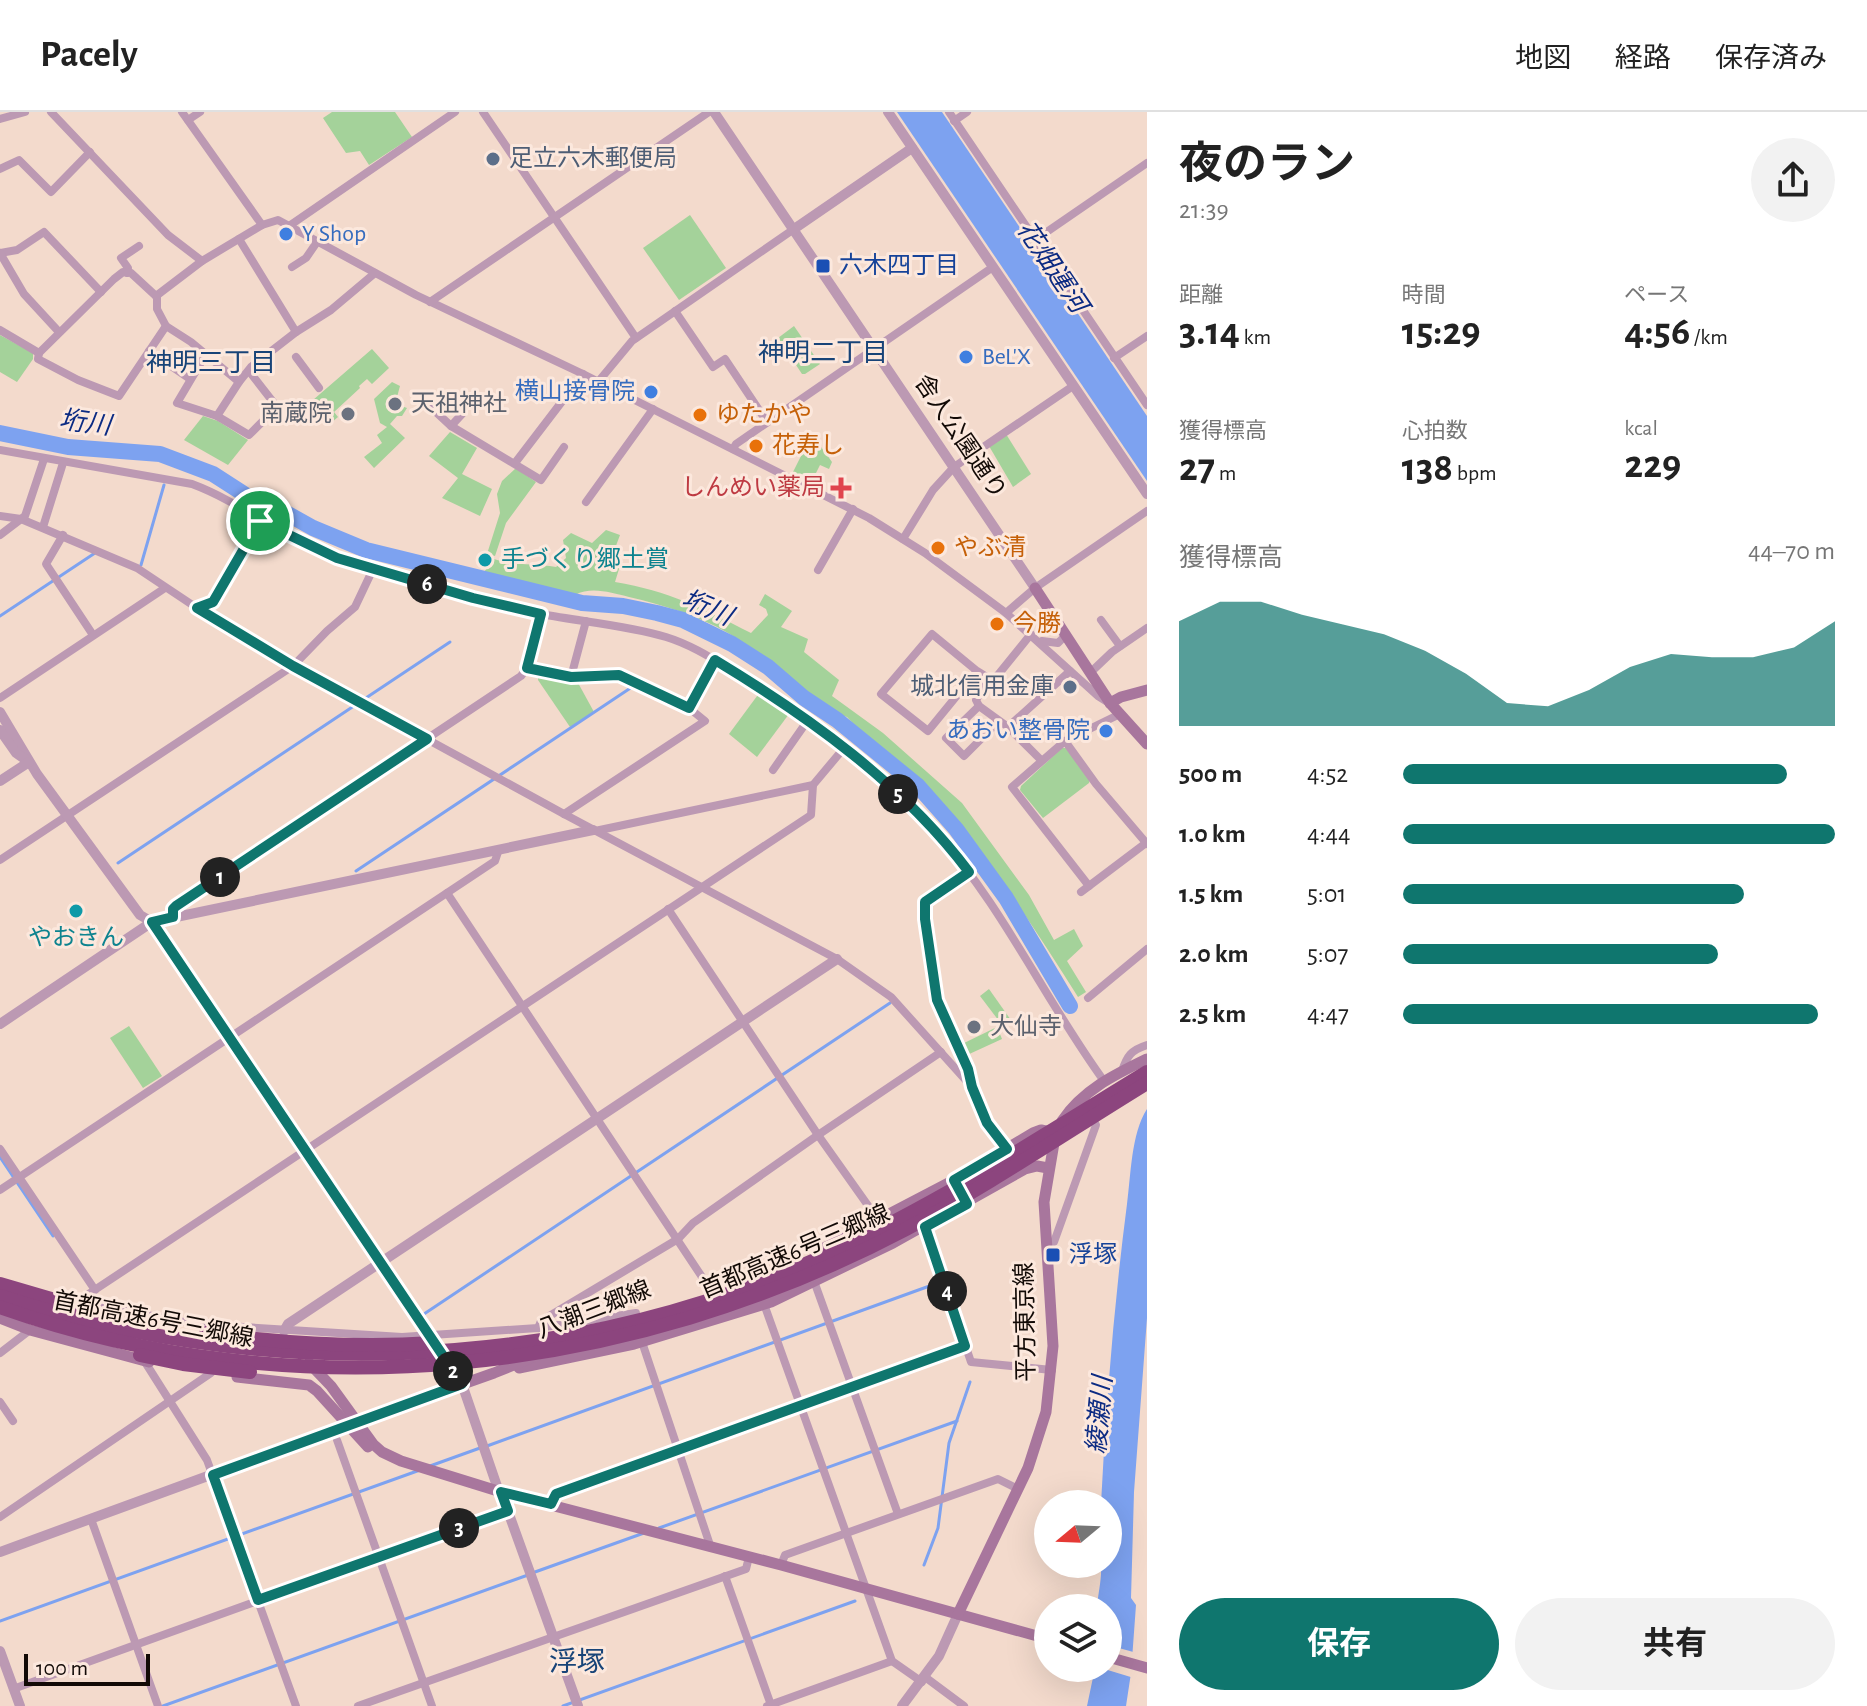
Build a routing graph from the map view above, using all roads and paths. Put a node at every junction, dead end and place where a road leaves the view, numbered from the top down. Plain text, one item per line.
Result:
1 (25, 112) edge
2 (51, 112) edge
3 (200, 112) edge
4 (455, 112) edge
5 (483, 112) edge
6 (712, 112) edge
7 (888, 112) edge
8 (949, 112) edge
9 (967, 112) edge
10 (185, 116) edge
11 (0, 119) edge
12 (954, 121) junction
13 (912, 148) junction
14 (90, 152) junction
15 (1147, 163) edge
16 (0, 169) edge
17 (555, 217) junction
18 (262, 225) junction
19 (289, 226) junction
20 (794, 229) junction
21 (239, 239) junction
22 (1035, 240) junction
23 (317, 242) junction
24 (139, 246) dead end
25 (0, 253) edge
26 (202, 261) junction
27 (292, 267) dead end
28 (993, 267) junction
29 (127, 273) junction
30 (375, 273) junction
31 (101, 292) junction
32 (156, 296) junction
33 (430, 302) junction
34 (675, 311) junction
35 (166, 326) junction
36 (0, 330) edge
37 (59, 332) junction
38 (296, 332) junction
39 (1147, 336) edge
40 (636, 338) junction
41 (874, 349) junction
42 (149, 351) junction
43 (39, 353) junction
44 (206, 354) junction
45 (296, 357) dead end
46 (1114, 358) junction
47 (249, 371) junction
48 (583, 374) junction
49 (190, 379) junction
50 (239, 382) junction
51 (598, 382) junction
52 (1073, 386) junction
53 (319, 388) dead end
54 (423, 400) dead end
55 (1147, 405) edge
56 (653, 409) junction
57 (463, 413) dead end
58 (217, 416) junction
59 (767, 422) junction
60 (451, 426) junction
61 (564, 447) dead end
62 (733, 449) junction
63 (0, 450) edge
64 (44, 459) junction
65 (63, 463) junction
66 (515, 463) junction
67 (954, 467) junction
68 (1147, 494) edge
69 (586, 502) dead end
70 (853, 509) junction
71 (1147, 511) edge
72 (0, 516) edge
73 (21, 519) junction
74 (260, 521) junction
75 (43, 527) junction
76 (0, 535) edge
77 (63, 535) junction
78 (903, 539) junction
79 (373, 569) junction
80 (818, 570) dead end
81 (165, 588) junction
82 (1035, 588) junction
83 (197, 608) junction
84 (1006, 613) junction
85 (541, 614) junction
86 (1101, 620) dead end
87 (586, 621) junction
88 (1147, 628) edge
89 (93, 635) junction
90 (1066, 635) junction
91 (1034, 636) junction
92 (1120, 646) junction
93 (715, 660) junction
94 (293, 666) junction
95 (527, 668) junction
96 (977, 671) junction
97 (1070, 671) junction
98 (1091, 672) junction
99 (571, 677) junction
100 (991, 682) junction
101 (1147, 690) edge
102 (0, 698) edge
103 (1110, 703) junction
104 (979, 706) junction
105 (689, 708) junction
106 (0, 712) edge
107 (1120, 714) junction
108 (808, 720) junction
109 (998, 722) junction
110 (1008, 727) junction
111 (0, 730) edge
112 (427, 739) junction
113 (1065, 741) junction
114 (1147, 744) edge
115 (844, 748) junction
116 (1041, 760) junction
117 (29, 762) junction
118 (773, 770) dead end
119 (0, 781) edge
120 (813, 785) junction
121 (564, 814) junction
122 (66, 815) junction
123 (594, 830) junction
124 (1146, 843) edge
125 (498, 852) junction
126 (0, 860) edge
127 (969, 872) junction
128 (701, 887) junction
129 (447, 893) junction
130 (668, 909) junction
131 (173, 917) junction
132 (152, 922) junction
133 (1147, 949) edge
134 (837, 959) junction
135 (1088, 998) dead end
136 (522, 1006) junction
137 (743, 1022) junction
138 (0, 1024) edge
139 (230, 1037) junction
140 (1147, 1045) edge
141 (941, 1052) junction
142 (1147, 1059) edge
143 (1122, 1071) junction
144 (1147, 1072) edge
145 (1104, 1081) junction
146 (1147, 1083) edge
147 (972, 1087) junction
148 (1081, 1099) junction
149 (597, 1118) junction
150 (1056, 1133) junction
151 (818, 1135) junction
152 (0, 1149) edge
153 (1007, 1149) junction
154 (305, 1150) junction
155 (1048, 1168) junction
156 (19, 1177) junction
157 (954, 1180) junction
158 (0, 1190) edge
159 (989, 1191) junction
160 (967, 1204) junction
161 (879, 1221) junction
162 (925, 1227) junction
163 (678, 1239) junction
164 (1046, 1245) junction
165 (804, 1258) junction
166 (380, 1263) junction
167 (0, 1278) edge
168 (813, 1282) junction
169 (0, 1286) edge
170 (95, 1290) junction
171 (712, 1292) junction
172 (0, 1296) edge
173 (78, 1301) junction
174 (764, 1304) junction
175 (0, 1307) edge
176 (636, 1313) junction
177 (0, 1316) edge
178 (153, 1323) junction
179 (538, 1328) junction
180 (30, 1330) junction
181 (284, 1331) junction
182 (589, 1331) junction
183 (429, 1337) junction
184 (642, 1342) junction
185 (965, 1346) junction
186 (0, 1353) edge
187 (145, 1362) junction
188 (498, 1366) junction
189 (1052, 1370) junction
190 (211, 1373) junction
191 (462, 1384) junction
192 (852, 1387) junction
193 (0, 1402) edge
194 (171, 1403) junction
195 (801, 1406) junction
196 (13, 1421) dead end
197 (352, 1423) junction
198 (337, 1440) dead end
199 (680, 1449) junction
200 (213, 1475) junction
201 (1018, 1489) junction
202 (500, 1492) junction
203 (551, 1504) junction
204 (508, 1511) junction
205 (898, 1514) junction
206 (0, 1517) edge
207 (91, 1519) junction
208 (846, 1533) junction
209 (711, 1548) junction
210 (0, 1552) edge
211 (378, 1557) junction
212 (749, 1557) junction
213 (781, 1565) junction
214 (725, 1576) junction
215 (867, 1589) junction
216 (258, 1600) junction
217 (958, 1614) junction
218 (1034, 1635) edge
219 (553, 1638) junction
220 (135, 1645) junction
221 (0, 1651) edge
222 (892, 1661) junction
223 (923, 1679) junction
224 (424, 1683) junction
225 (13, 1689) junction
226 (769, 1705) edge
227 (20, 1706) edge
228 (158, 1706) edge
229 (296, 1706) edge
230 (358, 1706) edge
231 (432, 1706) edge
232 (578, 1706) edge
233 (902, 1706) edge
234 (964, 1706) edge

1 - 11 street
2 - 14 street
3 - 10 street
4 - 19 street
5 - 17 street
6 - 17 street
6 - 20 street, 舎人公園通り
7 - 13 street
8 - 12 street
9 - 12 street
10 - 18 street
12 - 22 street
13 - 20 street
13 - 28 street
14 - 16 street
14 - 26 street
15 - 22 street
17 - 33 street
17 - 40 street
18 - 19 street
18 - 21 street
19 - 23 street
20 - 34 street
20 - 41 street, 舎人公園通り
21 - 26 street
21 - 38 street
22 - 46 street
23 - 27 street
23 - 30 street
24 - 29 street
25 - 31 street
25 - 37 street
26 - 32 street
28 - 41 street
28 - 52 street
29 - 31 street
29 - 32 street
30 - 33 street
30 - 38 street
31 - 37 street
32 - 35 street
33 - 48 street
34 - 40 street
34 - 59 street
35 - 42 street
35 - 44 street
36 - 43 street
37 - 43 street
38 - 47 street
39 - 46 street
40 - 51 street
41 - 59 street
41 - 67 street, 舎人公園通り
42 - 43 street
42 - 49 street
44 - 49 street
44 - 50 street
45 - 53 street
46 - 55 street
47 - 50 street
47 - 58 street
48 - 51 street
48 - 66 street
49 - 58 street
50 - 58 street
51 - 56 street
52 - 67 street
52 - 68 street
54 - 60 street
56 - 62 street
56 - 69 street
57 - 60 street
59 - 62 street
60 - 66 street
61 - 66 street
62 - 70 street
63 - 64 street
64 - 65 street
64 - 73 street
65 - 74 street
65 - 75 street
67 - 78 street
67 - 82 street, 舎人公園通り
70 - 78 street
70 - 80 street
71 - 82 street
72 - 73 street
73 - 75 street
73 - 76 street
74 - 79 street
74 - 83 street
75 - 77 street
77 - 81 street
77 - 89 street
78 - 84 street
79 - 85 street
79 - 94 street
81 - 83 street
81 - 89 street
82 - 84 street
82 - 90 main road, 舎人公園通り
83 - 94 street
84 - 91 street
85 - 87 street
85 - 95 street
86 - 92 street
87 - 93 street
87 - 99 street
88 - 92 street
89 - 102 street
90 - 91 street
90 - 98 main road, 舎人公園通り
91 - 97 street
91 - 100 street
92 - 98 street
93 - 105 street
93 - 108 street
94 - 112 street
94 - 122 street
95 - 99 street
95 - 112 street
96 - 96 street
96 - 100 street
97 - 103 street
97 - 110 street
98 - 103 main road, 舎人公園通り
99 - 105 street
100 - 104 street
101 - 103 main road
103 - 107 main road, 舎人公園通り
104 - 109 street
104 - 109 street
105 - 121 street
106 - 117 street
107 - 113 street
107 - 114 main road, 舎人公園通り
108 - 115 street
108 - 118 street
109 - 110 street
110 - 116 street
111 - 117 street
112 - 121 street
112 - 131 street
113 - 116 street
113 - 124 street
115 - 120 street
115 - 127 street
116 - 124 street
117 - 119 street
117 - 122 street
120 - 123 street
120 - 128 street
121 - 123 street
122 - 126 street
122 - 132 street
123 - 125 street
123 - 128 street
125 - 129 street
125 - 131 street
127 - 145 street
127 - 147 street
128 - 130 street
128 - 134 street
129 - 136 street
129 - 139 street
130 - 136 street
130 - 137 street
131 - 132 street
132 - 138 street
132 - 139 street
133 - 135 street
134 - 137 street
134 - 141 street
136 - 149 street
136 - 154 street
137 - 149 street
137 - 151 street
139 - 154 street
139 - 156 street
140 - 143 street
141 - 147 street
141 - 151 street
142 - 143 main road, 平方東京線
143 - 145 main road, 平方東京線
144 - 182 highway, 首都高速6号三郷線
145 - 148 main road, 平方東京線
146 - 188 highway, 首都高速6号三郷線
147 - 153 street
148 - 150 main road, 平方東京線
148 - 164 street
149 - 163 street
149 - 166 street
150 - 153 main road, 八潮三郷線
150 - 155 main road, 平方東京線
150 - 159 main road
151 - 161 street
151 - 163 street
152 - 156 street
153 - 157 main road, 八潮三郷線
154 - 166 street
154 - 170 street
155 - 159 main road, 八潮三郷線
155 - 164 main road, 平方東京線
156 - 158 street
156 - 170 street
157 - 160 main road
157 - 161 main road, 八潮三郷線
159 - 160 main road, 八潮三郷線
160 - 162 main road, 八潮三郷線
161 - 165 main road, 八潮三郷線
162 - 168 main road, 八潮三郷線
162 - 185 street
163 - 171 street
163 - 179 street
164 - 189 main road, 平方東京線
165 - 168 street
165 - 171 main road, 八潮三郷線
166 - 181 street
166 - 183 street
167 - 173 street
168 - 174 main road, 八潮三郷線
168 - 192 street
169 - 178 main road
169 - 182 highway
170 - 173 street
171 - 176 main road, 八潮三郷線
172 - 182 highway, 首都高速6号三郷線
173 - 178 street
174 - 184 main road, 八潮三郷線
174 - 195 street
175 - 188 highway, 首都高速6号三郷線
176 - 179 street
176 - 188 main road, 八潮三郷線
177 - 180 main road
177 - 188 highway
178 - 181 street
178 - 197 main road
179 - 183 street
180 - 186 street
180 - 187 main road
181 - 183 street
183 - 191 street
184 - 188 main road, 八潮三郷線
184 - 199 street
185 - 189 street
185 - 192 street
187 - 190 main road
187 - 194 street
188 - 191 main road, 八潮三郷線
189 - 201 main road, 平方東京線
190 - 194 street
190 - 197 main road
191 - 197 main road, 八潮三郷線
191 - 202 street
192 - 195 street
192 - 205 street
193 - 196 street
194 - 200 street
194 - 206 street
195 - 199 street
195 - 208 street
197 - 200 street
197 - 202 main road
198 - 211 street
199 - 203 street
199 - 209 street
200 - 207 street
200 - 216 street
201 - 205 street
201 - 217 main road, 平方東京線
202 - 203 main road
202 - 204 street
203 - 209 main road
204 - 211 street
204 - 219 street
205 - 208 street
207 - 210 street
207 - 220 street
208 - 213 street
208 - 215 street
209 - 212 main road
211 - 216 street
211 - 224 street
212 - 213 main road
212 - 214 street
213 - 215 main road
214 - 219 street
214 - 226 street
215 - 217 main road
215 - 222 street
216 - 220 street
216 - 229 street
217 - 218 main road
217 - 223 street
219 - 224 street
219 - 232 street
220 - 225 street
220 - 228 street
221 - 225 street
222 - 223 street
222 - 226 street
223 - 233 street
223 - 234 street
224 - 230 street
224 - 231 street
225 - 227 street

